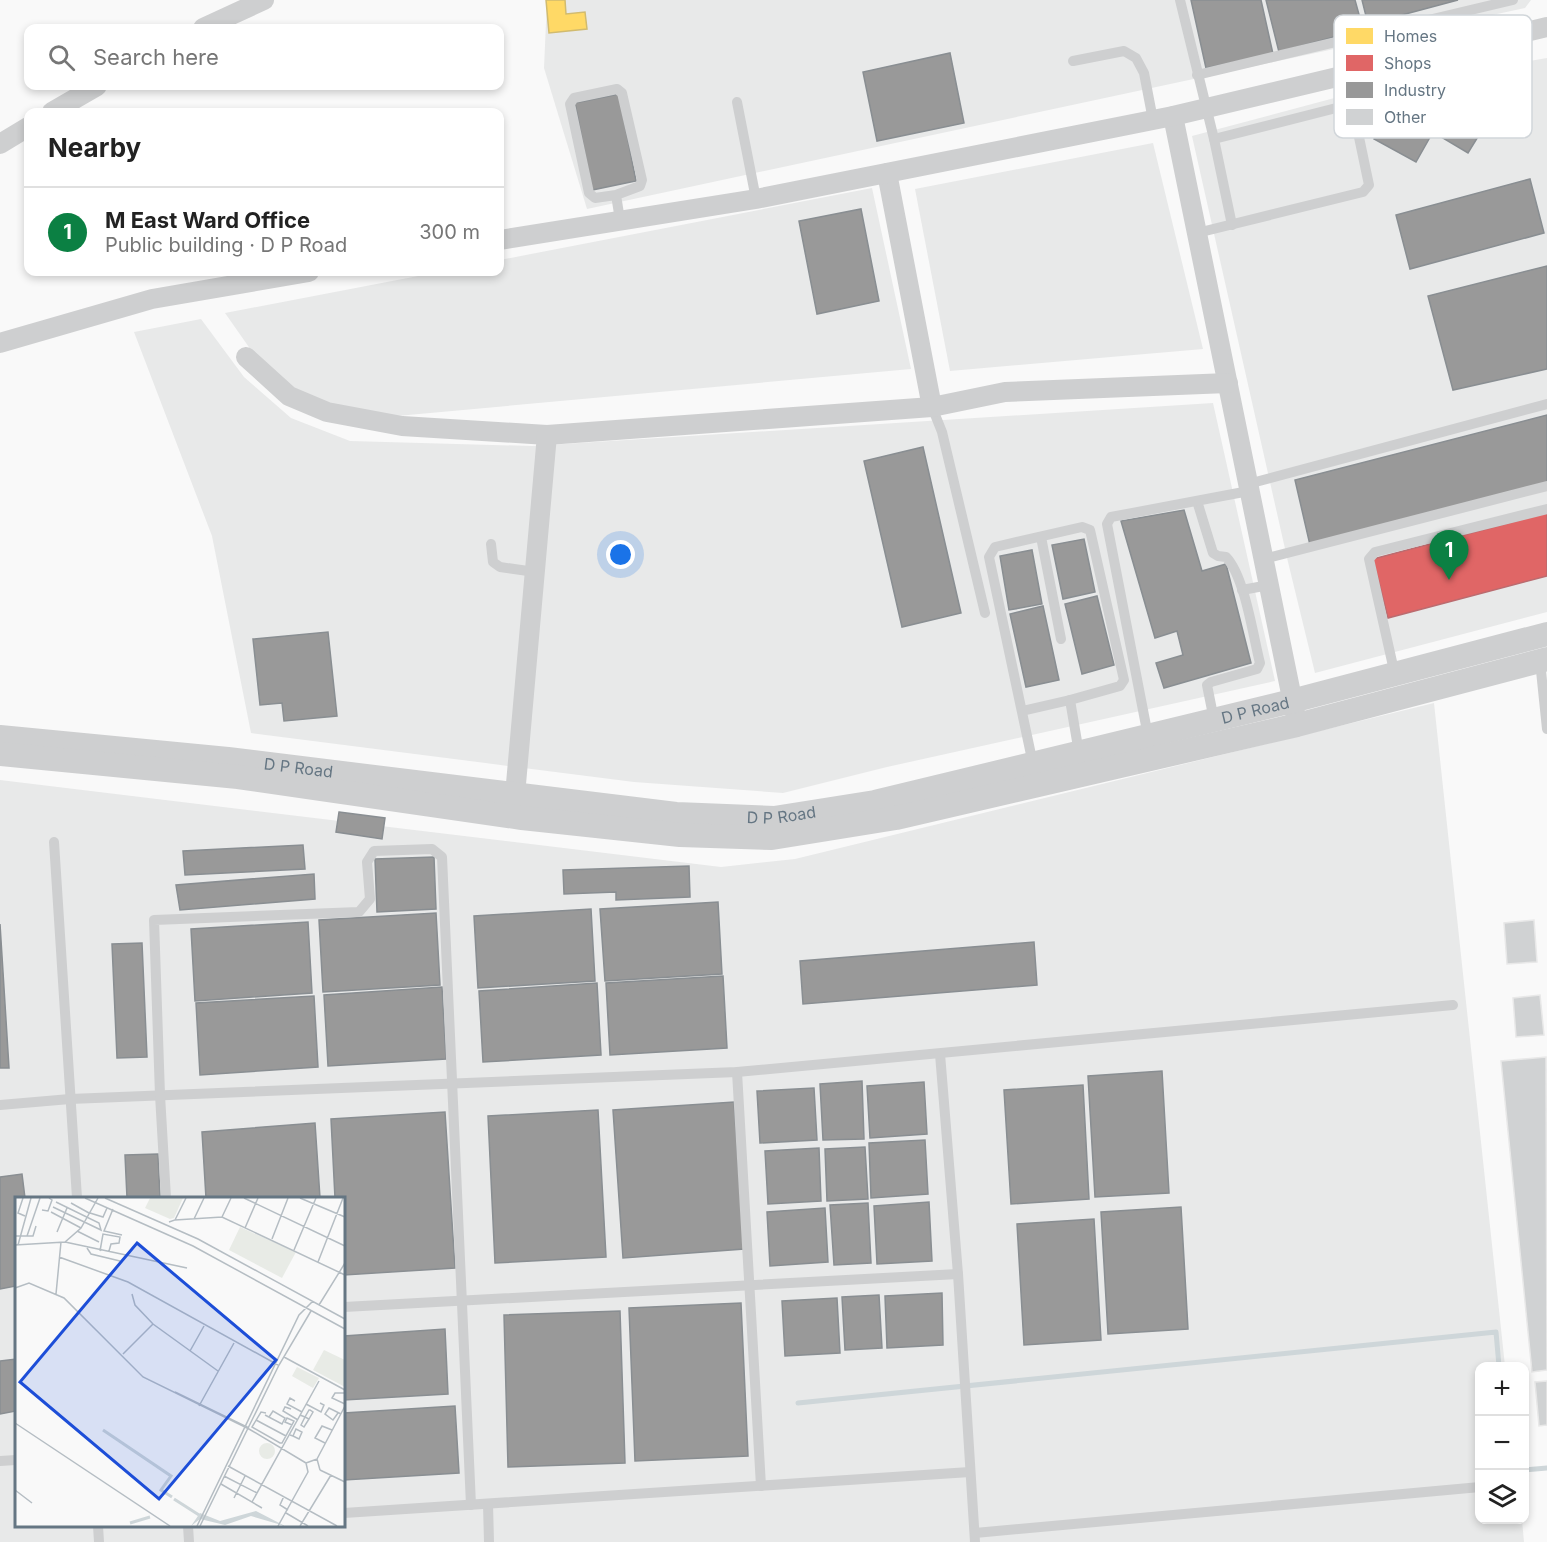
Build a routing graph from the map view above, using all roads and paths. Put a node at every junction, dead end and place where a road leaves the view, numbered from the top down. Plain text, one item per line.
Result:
1 (264, 0) edge
2 (1180, 0) edge
3 (1513, 0) edge
4 (1482, 3) edge
5 (1434, 15) edge
6 (212, 24) edge
7 (1547, 27) edge
8 (1532, 31) edge
9 (1334, 40) edge
10 (1073, 61) dead end
11 (1197, 75) junction
12 (1334, 78) edge
13 (90, 90) edge
14 (738, 102) dead end
15 (59, 108) edge
16 (1206, 109) junction
17 (1334, 109) edge
18 (1163, 118) junction
19 (24, 129) edge
20 (1359, 138) edge
21 (1214, 139) junction
22 (0, 144) edge
23 (887, 173) junction
24 (616, 195) junction
25 (756, 199) junction
26 (620, 220) junction
27 (1232, 225) junction
28 (1197, 233) junction
29 (504, 239) edge
30 (286, 276) edge
31 (0, 343) edge
32 (246, 357) dead end
33 (1228, 383) junction
34 (1547, 404) edge
35 (932, 407) junction
36 (547, 435) junction
37 (1547, 486) edge
38 (1249, 487) junction
39 (1197, 501) junction
40 (1547, 509) edge
41 (1041, 537) junction
42 (491, 544) dead end
43 (1264, 559) junction
44 (535, 572) junction
45 (1269, 585) junction
46 (1242, 590) junction
47 (985, 613) dead end
48 (1547, 634) edge
49 (1061, 639) dead end
50 (1543, 660) edge
51 (1395, 675) junction
52 (1070, 700) junction
53 (1292, 701) junction
54 (1022, 711) junction
55 (1214, 720) junction
56 (1297, 725) junction
57 (1547, 729) edge
58 (0, 736) edge
59 (1148, 736) junction
60 (1079, 753) junction
61 (0, 754) edge
62 (1033, 764) junction
63 (227, 768) junction
64 (515, 795) junction
65 (451, 797) junction
66 (893, 808) junction
67 (744, 827) junction
68 (54, 842) dead end
69 (1453, 1005) dead end
70 (940, 1054) junction
71 (737, 1072) junction
72 (452, 1083) junction
73 (160, 1095) junction
74 (70, 1099) junction
75 (0, 1105) edge
76 (77, 1197) edge
77 (166, 1197) edge
78 (958, 1274) junction
79 (748, 1286) junction
80 (462, 1301) junction
81 (345, 1307) edge
82 (15, 1460) edge
83 (0, 1461) edge
84 (970, 1472) junction
85 (761, 1486) junction
86 (1475, 1487) edge
87 (488, 1504) junction
88 (471, 1505) junction
89 (345, 1513) edge
90 (98, 1527) edge
91 (188, 1527) edge
92 (975, 1537) edge
93 (99, 1542) edge
94 (189, 1542) edge
95 (489, 1542) edge

1 - 6 street
2 - 11 lane
3 - 4 lane
4 - 5 lane
7 - 8 street
9 - 11 lane
10 - 18 lane
11 - 16 lane
12 - 16 street
13 - 15 street
14 - 25 lane
16 - 18 street
16 - 21 lane
17 - 21 lane
18 - 23 street
18 - 28 street
19 - 22 street
20 - 27 lane
21 - 27 lane
23 - 25 street
23 - 35 street
24 - 24 lane
24 - 26 lane
25 - 26 street
26 - 29 street
27 - 28 lane
28 - 33 street
30 - 31 street
32 - 36 street
33 - 35 street
33 - 38 street
34 - 38 lane
35 - 36 street
35 - 47 lane
36 - 44 street
37 - 43 lane
38 - 39 lane
38 - 43 street
39 - 46 lane
39 - 59 lane
40 - 51 lane
41 - 49 lane
41 - 52 lane
41 - 54 lane
42 - 44 lane
43 - 45 street
44 - 64 street
45 - 46 lane
45 - 53 street
46 - 55 lane
48 - 51 street, D P Road
50 - 56 street, D P Road
50 - 57 lane
51 - 53 street, D P Road
52 - 54 lane
52 - 60 lane
53 - 55 street, D P Road
53 - 56 street
54 - 62 lane
55 - 59 street, D P Road
56 - 66 street, D P Road
58 - 63 street, D P Road
59 - 60 street, D P Road
60 - 62 street, D P Road
61 - 63 street, D P Road
62 - 66 street, D P Road
63 - 65 street, D P Road
64 - 65 street, D P Road
64 - 67 street, D P Road
65 - 67 street, D P Road
66 - 67 street, D P Road
68 - 74 lane
69 - 70 lane
70 - 71 lane
70 - 78 lane
71 - 72 lane
71 - 79 lane
72 - 73 lane
72 - 73 lane
72 - 80 lane
73 - 74 lane
73 - 77 lane
74 - 75 lane
74 - 76 lane
78 - 79 lane
78 - 84 lane
79 - 80 lane
79 - 85 lane
80 - 81 lane
80 - 88 lane
82 - 83 lane
84 - 85 lane
84 - 92 lane
85 - 87 lane
86 - 92 lane
87 - 88 lane
87 - 95 lane
88 - 89 lane
90 - 93 lane
91 - 94 lane

